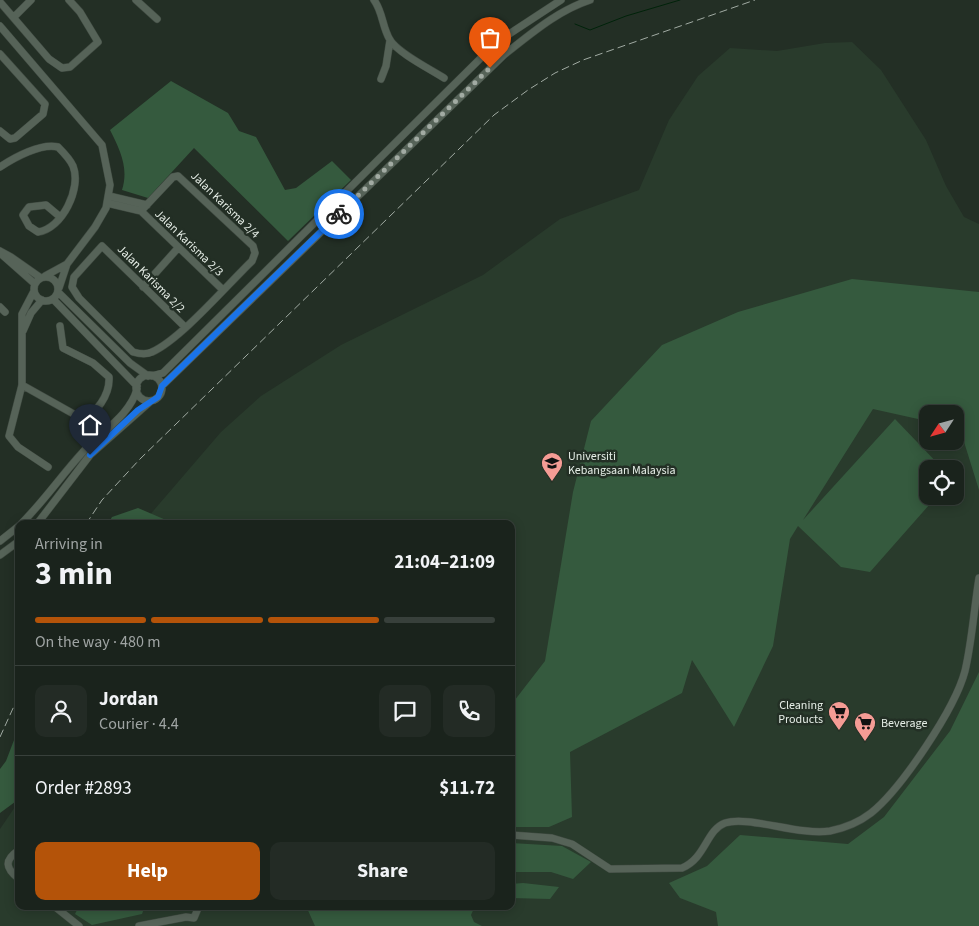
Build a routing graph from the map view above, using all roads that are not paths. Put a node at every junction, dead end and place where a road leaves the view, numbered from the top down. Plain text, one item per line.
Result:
1 (31, 0) edge
2 (68, 0) edge
3 (136, 0) edge
4 (374, 0) edge
5 (561, 0) edge
6 (590, 0) edge
7 (0, 2) edge
8 (14, 17) junction
9 (157, 19) dead end
10 (2, 32) edge
11 (390, 40) junction
12 (0, 54) edge
13 (444, 78) dead end
14 (381, 79) dead end
15 (0, 131) edge
16 (0, 167) edge
17 (108, 200) junction
18 (146, 205) junction
19 (141, 211) junction
20 (60, 216) junction
21 (178, 248) junction
22 (0, 252) edge
23 (67, 264) junction
24 (43, 277) junction
25 (143, 286) junction
26 (34, 288) junction
27 (222, 289) junction
28 (58, 290) junction
29 (53, 299) junction
30 (42, 300) junction
31 (60, 326) dead end
32 (185, 327) junction
33 (22, 333) junction
34 (150, 376) junction
35 (22, 385) junction
36 (162, 386) junction
37 (137, 388) junction
38 (151, 401) junction
39 (48, 466) dead end
40 (24, 520) edge
41 (40, 520) edge
42 (15, 530) edge
43 (0, 541) edge
44 (15, 544) edge
45 (0, 555) edge
46 (979, 578) edge
47 (515, 836) edge
48 (15, 853) edge
49 (15, 875) edge
50 (59, 910) edge
51 (197, 910) edge
52 (79, 926) edge
53 (139, 926) edge

1 - 8 street
2 - 8 street
3 - 9 street
4 - 11 street
5 - 34 street
6 - 36 street
7 - 8 street
10 - 17 street
11 - 13 street
11 - 14 street
12 - 15 street
16 - 20 street
17 - 18 street
17 - 19 street
17 - 23 street
18 - 19 street, Jalan Karisma 2/4
18 - 27 street, Jalan Karisma 2/4
19 - 21 street, Jalan Karisma 2/3
20 - 20 street
21 - 25 street
21 - 27 street, Jalan Karisma 2/3
22 - 24 street
22 - 26 street
23 - 24 street
23 - 28 street
24 - 26 street
24 - 28 street
25 - 32 street, Jalan Karisma 2/2
25 - 32 street, Jalan Karisma 2/2
26 - 30 street
26 - 33 street
27 - 32 street
28 - 29 street
28 - 34 street
29 - 30 street
29 - 37 street
30 - 33 street
31 - 35 street
33 - 35 street
34 - 36 street
34 - 37 street
35 - 39 street
36 - 38 street
37 - 38 street
37 - 40 street
38 - 41 street
42 - 43 street
44 - 45 street
46 - 47 street
48 - 49 street
50 - 52 street
51 - 53 street

